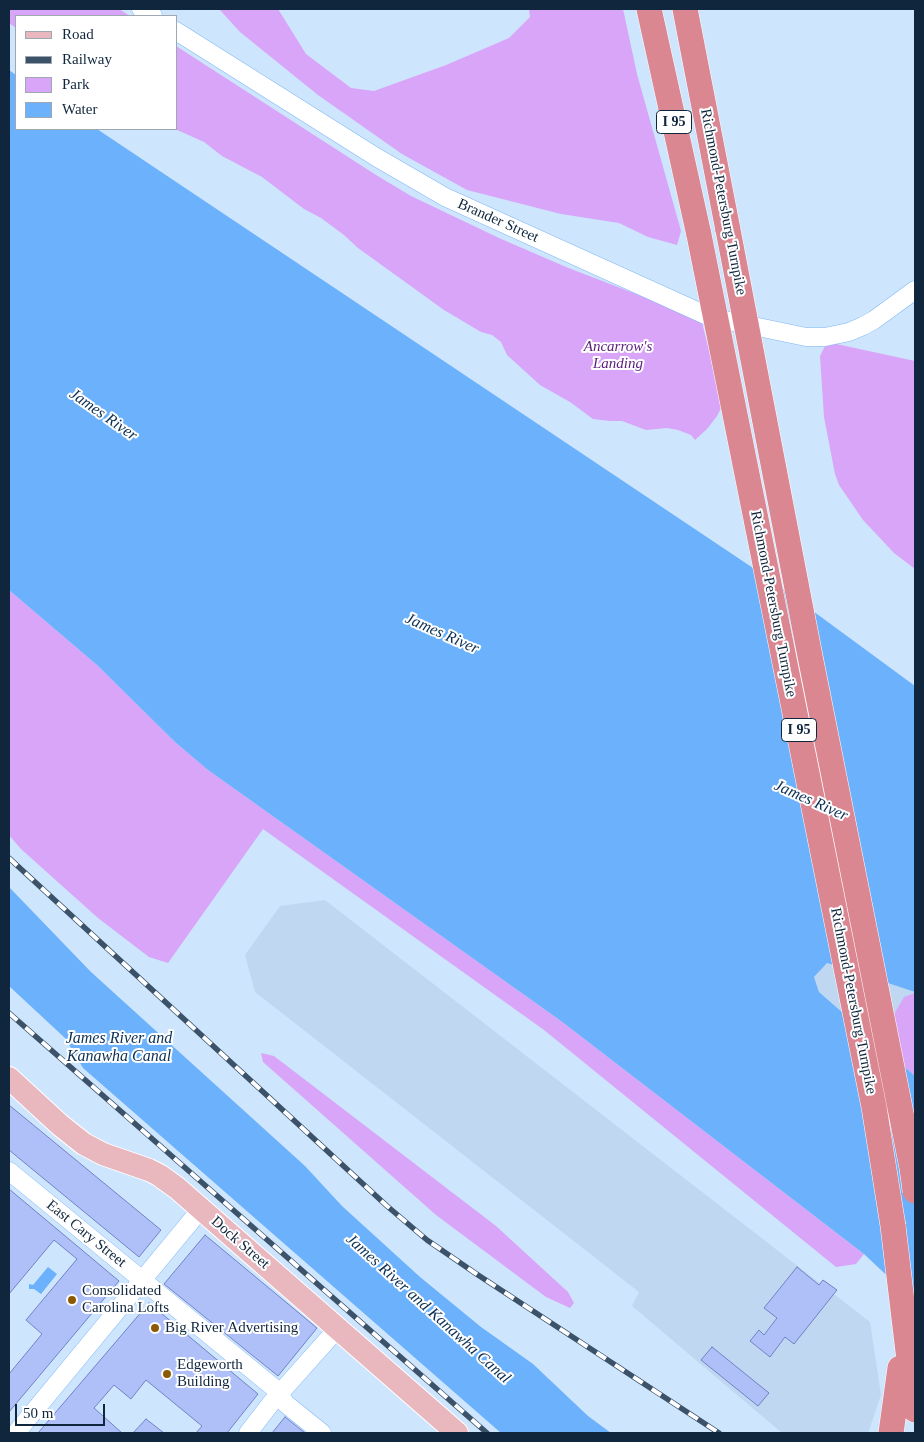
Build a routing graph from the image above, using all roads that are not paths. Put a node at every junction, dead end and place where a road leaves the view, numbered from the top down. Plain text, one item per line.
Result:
1 (649, 9) edge
2 (685, 9) edge
3 (698, 9) edge
4 (178, 32) edge
5 (717, 169) junction
6 (915, 290) edge
7 (9, 1078) edge
8 (9, 1171) edge
9 (915, 1191) edge
10 (201, 1209) junction
11 (899, 1273) junction
12 (143, 1280) junction
13 (338, 1328) junction
14 (279, 1394) junction
15 (915, 1410) edge
16 (16, 1433) edge
17 (248, 1433) edge
18 (322, 1433) edge
19 (456, 1433) edge
20 (891, 1433) edge

1 - 11 highway, Richmond-Petersburg Turnpike / I 95, bridge
2 - 5 highway, Richmond-Petersburg Turnpike / I 95
3 - 5 highway
4 - 6 street, Brander Street
5 - 9 highway, Richmond-Petersburg Turnpike / I 95, bridge
7 - 10 main road, Dock Street
8 - 12 street, East Cary Street
10 - 12 street
10 - 13 main road, Dock Street
11 - 15 highway, Richmond-Petersburg Turnpike / I 95
11 - 20 highway
12 - 14 street, East Cary Street
12 - 16 street
13 - 14 street
13 - 19 main road, Dock Street
14 - 17 street
14 - 18 street, East Cary Street

